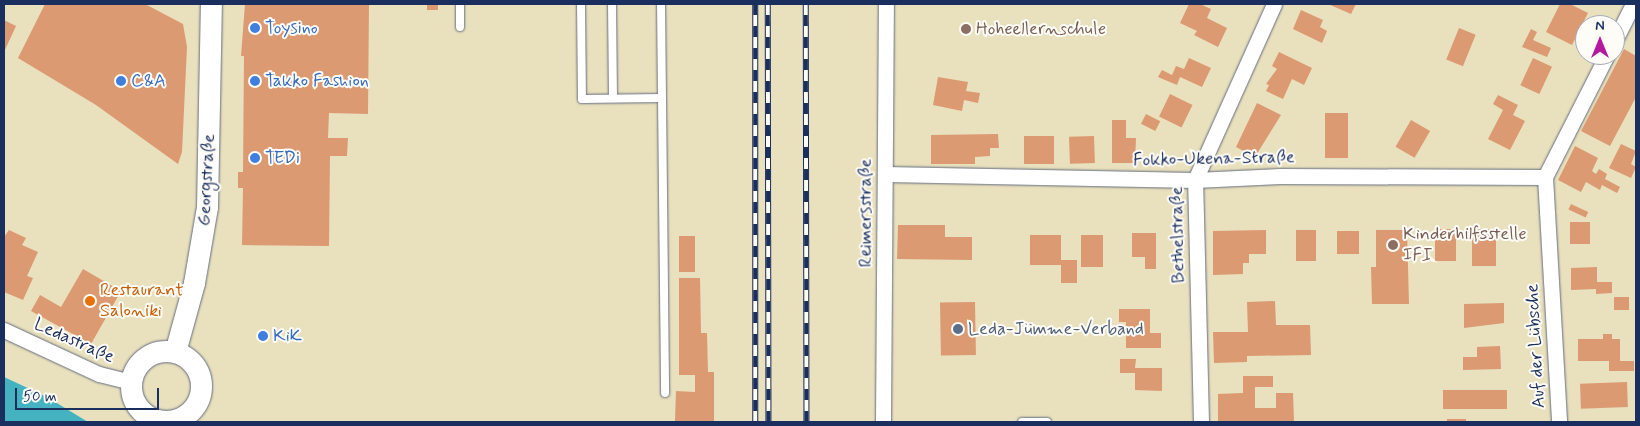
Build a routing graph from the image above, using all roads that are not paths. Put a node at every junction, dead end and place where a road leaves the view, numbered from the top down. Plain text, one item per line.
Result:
1 (207, 4) edge
2 (460, 4) edge
3 (581, 4) edge
4 (612, 4) edge
5 (661, 4) edge
6 (886, 4) edge
7 (1274, 4) edge
8 (1633, 4) edge
9 (1625, 20) edge
10 (460, 27) dead end
11 (1602, 65) edge
12 (613, 98) junction
13 (662, 98) junction
14 (885, 174) junction
15 (1545, 177) junction
16 (1195, 180) junction
17 (4, 330) edge
18 (175, 352) junction
19 (131, 382) junction
20 (665, 393) dead end
21 (179, 420) edge
22 (883, 422) edge
23 (1022, 422) edge
24 (1048, 422) edge
25 (1201, 422) edge
26 (1559, 422) edge

1 - 18 main road, Georgstraße
2 - 10 lane
3 - 12 lane
4 - 12 lane
5 - 13 lane
6 - 14 street, Reimersstraße
7 - 16 street, Bethelstraße
8 - 9 street
11 - 15 street
12 - 13 lane
13 - 20 lane
14 - 16 street, Fokko-Ukena-Straße
14 - 22 street, Reimersstraße
15 - 16 street, Fokko-Ukena-Straße
15 - 26 street, Auf der Lübsche
16 - 25 street, Bethelstraße
17 - 19 street, Ledastraße
18 - 19 main road
18 - 21 main road
19 - 21 main road
23 - 24 lane

